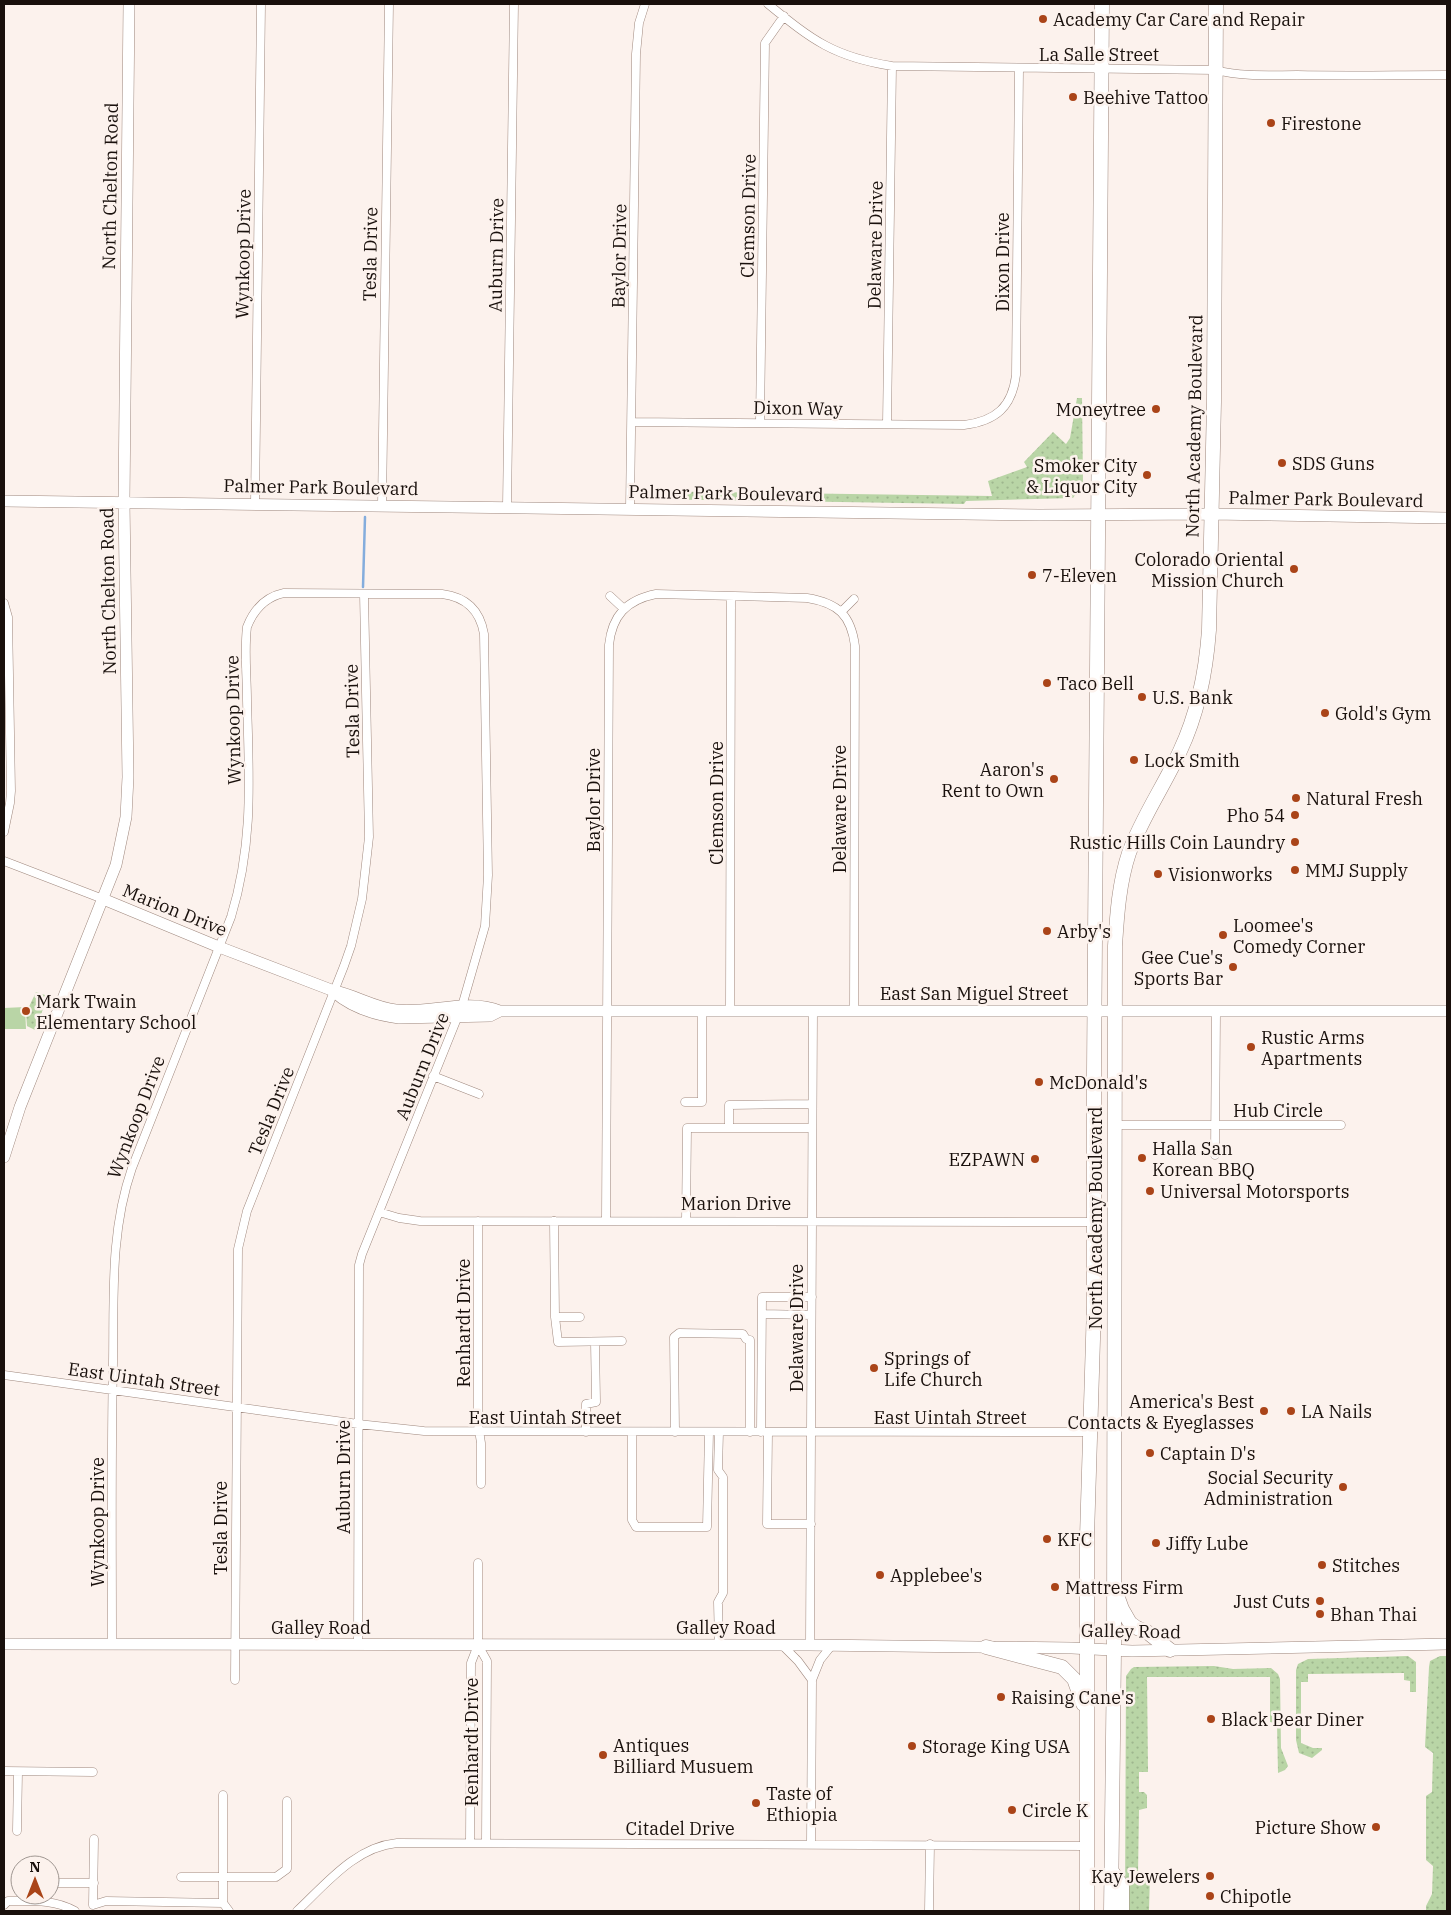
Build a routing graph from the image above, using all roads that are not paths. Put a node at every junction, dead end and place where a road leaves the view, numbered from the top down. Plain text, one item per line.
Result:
1 (129, 4) edge
2 (261, 4) edge
3 (389, 4) edge
4 (514, 4) edge
5 (645, 4) edge
6 (768, 4) edge
7 (1102, 4) edge
8 (1216, 4) edge
9 (784, 16) junction
10 (892, 66) junction
11 (1019, 69) junction
12 (1102, 69) junction
13 (1216, 70) junction
14 (1447, 75) edge
15 (632, 422) junction
16 (760, 423) junction
17 (887, 424) junction
18 (964, 425) joint
19 (4, 501) edge
20 (124, 502) junction
21 (256, 504) junction
22 (382, 506) junction
23 (507, 507) junction
24 (630, 509) junction
25 (1212, 514) junction
26 (1098, 515) junction
27 (1447, 518) edge
28 (364, 594) junction
29 (610, 596) dead end
30 (731, 596) junction
31 (854, 599) dead end
32 (4, 603) edge
33 (624, 609) junction
34 (842, 611) junction
35 (4, 832) edge
36 (4, 861) edge
37 (103, 899) junction
38 (219, 948) junction
39 (334, 992) junction
40 (462, 1006) junction
41 (606, 1010) junction
42 (702, 1010) junction
43 (730, 1010) junction
44 (813, 1010) junction
45 (854, 1010) junction
46 (500, 1011) junction
47 (1096, 1011) junction
48 (1216, 1011) junction
49 (1447, 1011) edge
50 (1114, 1012) junction
51 (457, 1018) junction
52 (433, 1076) junction
53 (479, 1094) dead end
54 (685, 1102) dead end
55 (812, 1104) junction
56 (1115, 1125) junction
57 (1341, 1125) dead end
58 (1215, 1126) junction
59 (8, 1128) edge
60 (729, 1128) junction
61 (812, 1128) junction
62 (1215, 1155) dead end
63 (4, 1157) edge
64 (379, 1212) junction
65 (606, 1220) junction
66 (478, 1221) junction
67 (554, 1221) junction
68 (686, 1221) junction
69 (811, 1221) junction
70 (1094, 1222) junction
71 (812, 1297) junction
72 (762, 1314) junction
73 (811, 1315) junction
74 (555, 1317) junction
75 (580, 1317) dead end
76 (622, 1341) dead end
77 (595, 1342) junction
78 (4, 1375) edge
79 (112, 1390) junction
80 (236, 1407) junction
81 (358, 1424) junction
82 (479, 1432) junction
83 (586, 1432) junction
84 (632, 1432) junction
85 (675, 1432) junction
86 (709, 1432) junction
87 (719, 1432) junction
88 (750, 1432) junction
89 (764, 1432) junction
90 (811, 1432) junction
91 (1090, 1432) junction
92 (481, 1484) dead end
93 (811, 1524) junction
94 (478, 1563) dead end
95 (1113, 1582) junction
96 (112, 1643) junction
97 (4, 1644) edge
98 (236, 1644) junction
99 (358, 1644) junction
100 (1447, 1644) edge
101 (478, 1645) junction
102 (719, 1645) junction
103 (782, 1645) junction
104 (810, 1645) junction
105 (832, 1645) junction
106 (986, 1647) junction
107 (1087, 1649) junction
108 (1170, 1650) junction
109 (1114, 1651) junction
110 (235, 1680) dead end
111 (812, 1680) junction
112 (1087, 1725) junction
113 (4, 1771) edge
114 (18, 1772) junction
115 (93, 1772) dead end
116 (222, 1795) dead end
117 (287, 1801) dead end
118 (17, 1831) dead end
119 (94, 1839) dead end
120 (470, 1842) junction
121 (486, 1842) junction
122 (811, 1844) junction
123 (930, 1844) junction
124 (1087, 1846) junction
125 (1112, 1870) junction
126 (223, 1877) junction
127 (181, 1878) dead end
128 (60, 1883) edge
129 (94, 1883) junction
130 (222, 1903) junction
131 (4, 1905) edge
132 (91, 1908) edge
133 (75, 1911) edge
134 (229, 1911) edge
135 (297, 1911) edge
136 (929, 1911) edge
137 (1087, 1911) edge
138 (1111, 1911) edge
139 (1122, 1911) edge

1 - 20 main road, North Chelton Road
2 - 21 street, Wynkoop Drive
3 - 22 street, Tesla Drive
4 - 23 street, Auburn Drive
5 - 15 street, Baylor Drive
6 - 9 street, La Salle Street
7 - 12 highway, North Academy Boulevard
8 - 13 highway, North Academy Boulevard
9 - 10 street, La Salle Street
9 - 16 street, Clemson Drive
10 - 11 street, La Salle Street
10 - 17 street, Delaware Drive
11 - 12 street, La Salle Street
11 - 18 street, Dixon Drive
12 - 13 street, La Salle Street
12 - 26 highway, North Academy Boulevard
13 - 14 street, La Salle Street
13 - 25 highway, North Academy Boulevard
15 - 16 street, Dixon Way
15 - 24 street, Baylor Drive
16 - 17 street, Dixon Way
17 - 18 street, Dixon Way
19 - 20 main road, Palmer Park Boulevard
20 - 21 main road, Palmer Park Boulevard
20 - 37 main road, North Chelton Road
21 - 22 main road, Palmer Park Boulevard
22 - 23 main road, Palmer Park Boulevard
23 - 24 main road, Palmer Park Boulevard
24 - 26 main road, Palmer Park Boulevard
25 - 26 main road, Palmer Park Boulevard
25 - 27 main road, Palmer Park Boulevard
25 - 50 highway, North Academy Boulevard
26 - 47 highway, North Academy Boulevard
28 - 38 street, Wynkoop Drive
28 - 39 street, Tesla Drive
28 - 40 street, Auburn Drive
29 - 33 street
30 - 33 street
30 - 34 street
30 - 43 street, Clemson Drive
31 - 34 street
32 - 35 street
33 - 41 street, Baylor Drive
34 - 45 street, Delaware Drive
36 - 37 street, Marion Drive
37 - 38 main road, Marion Drive
37 - 59 main road, North Chelton Road
38 - 39 main road, Marion Drive
38 - 79 street, Wynkoop Drive
39 - 40 main road, Marion Drive
39 - 51 main road, Marion Drive
39 - 80 street, Tesla Drive
40 - 46 main road, East San Miguel Street
40 - 51 street, Auburn Drive
41 - 42 main road, East San Miguel Street
41 - 46 main road, East San Miguel Street
41 - 65 street, Baylor Drive
42 - 43 main road, East San Miguel Street
42 - 54 street
43 - 44 main road, East San Miguel Street
44 - 45 main road, East San Miguel Street
44 - 55 street, Delaware Drive
45 - 47 main road, East San Miguel Street
46 - 51 main road, East San Miguel Street
47 - 50 main road, East San Miguel Street
47 - 70 highway, North Academy Boulevard
48 - 49 main road, East San Miguel Street
48 - 50 main road, East San Miguel Street
48 - 58 street, Hub Circle
50 - 56 highway, North Academy Boulevard
51 - 52 street, Auburn Drive
52 - 53 street
52 - 64 street, Auburn Drive
55 - 60 street
55 - 61 street, Delaware Drive
56 - 58 street, Hub Circle
56 - 95 highway, North Academy Boulevard
57 - 58 street, Hub Circle
58 - 62 street, Hub Circle
59 - 63 main road, North Chelton Road
60 - 61 street
60 - 68 street
61 - 69 street, Delaware Drive
64 - 66 street, Marion Drive
64 - 81 street, Auburn Drive
65 - 67 street, Marion Drive
65 - 68 street, Marion Drive
66 - 67 street, Marion Drive
66 - 82 street, Renhardt Drive
67 - 74 street
68 - 69 street, Marion Drive
69 - 70 street, Marion Drive
69 - 71 street, Delaware Drive
70 - 91 highway, North Academy Boulevard
71 - 72 street
71 - 73 street, Delaware Drive
72 - 73 street
72 - 89 street
73 - 90 street, Delaware Drive
74 - 75 street
74 - 77 street
76 - 77 street
77 - 83 street
78 - 79 street, East Uintah Street
79 - 80 street, East Uintah Street
79 - 96 street, Wynkoop Drive
80 - 81 street, East Uintah Street
80 - 98 street, Tesla Drive
81 - 82 street, East Uintah Street
81 - 99 street, Auburn Drive
82 - 83 street, East Uintah Street
82 - 92 street, Renhardt Drive
83 - 84 street, East Uintah Street
84 - 85 street, East Uintah Street
84 - 86 street
85 - 86 street, East Uintah Street
85 - 88 street
86 - 87 street, East Uintah Street
87 - 88 street, East Uintah Street
87 - 102 street
88 - 89 street, East Uintah Street
89 - 90 street, East Uintah Street
89 - 93 street
90 - 91 street, East Uintah Street
90 - 93 street, Delaware Drive
91 - 107 highway, North Academy Boulevard
93 - 104 street, Delaware Drive
94 - 101 street, Renhardt Drive
95 - 108 highway
95 - 109 highway, North Academy Boulevard
96 - 97 main road, Galley Road
96 - 98 main road, Galley Road
98 - 99 main road, Galley Road
98 - 110 street, Tesla Drive
99 - 101 main road, Galley Road
100 - 108 main road, Galley Road
101 - 102 main road, Galley Road
101 - 120 street, Renhardt Drive
101 - 121 street, Renhardt Drive
102 - 103 main road, Galley Road
103 - 104 main road, Galley Road
103 - 111 street
104 - 105 main road, Galley Road
105 - 106 main road, Galley Road
105 - 111 street
106 - 107 main road, Galley Road
106 - 112 highway
107 - 109 main road, Galley Road
107 - 112 highway, North Academy Boulevard
108 - 109 main road, Galley Road
109 - 125 highway, North Academy Boulevard
111 - 122 street
112 - 124 highway, North Academy Boulevard
113 - 114 street
114 - 115 street
114 - 118 street
116 - 126 street
117 - 126 street
119 - 129 street
120 - 121 street, Citadel Drive
120 - 135 street, Citadel Drive
121 - 122 street, Citadel Drive
122 - 123 street, Citadel Drive
123 - 124 street, Citadel Drive
123 - 136 street
124 - 137 highway, North Academy Boulevard
125 - 138 highway, North Academy Boulevard
125 - 139 highway
126 - 127 street
126 - 130 street
128 - 129 street
129 - 132 street
130 - 132 street
130 - 134 street
131 - 133 street

